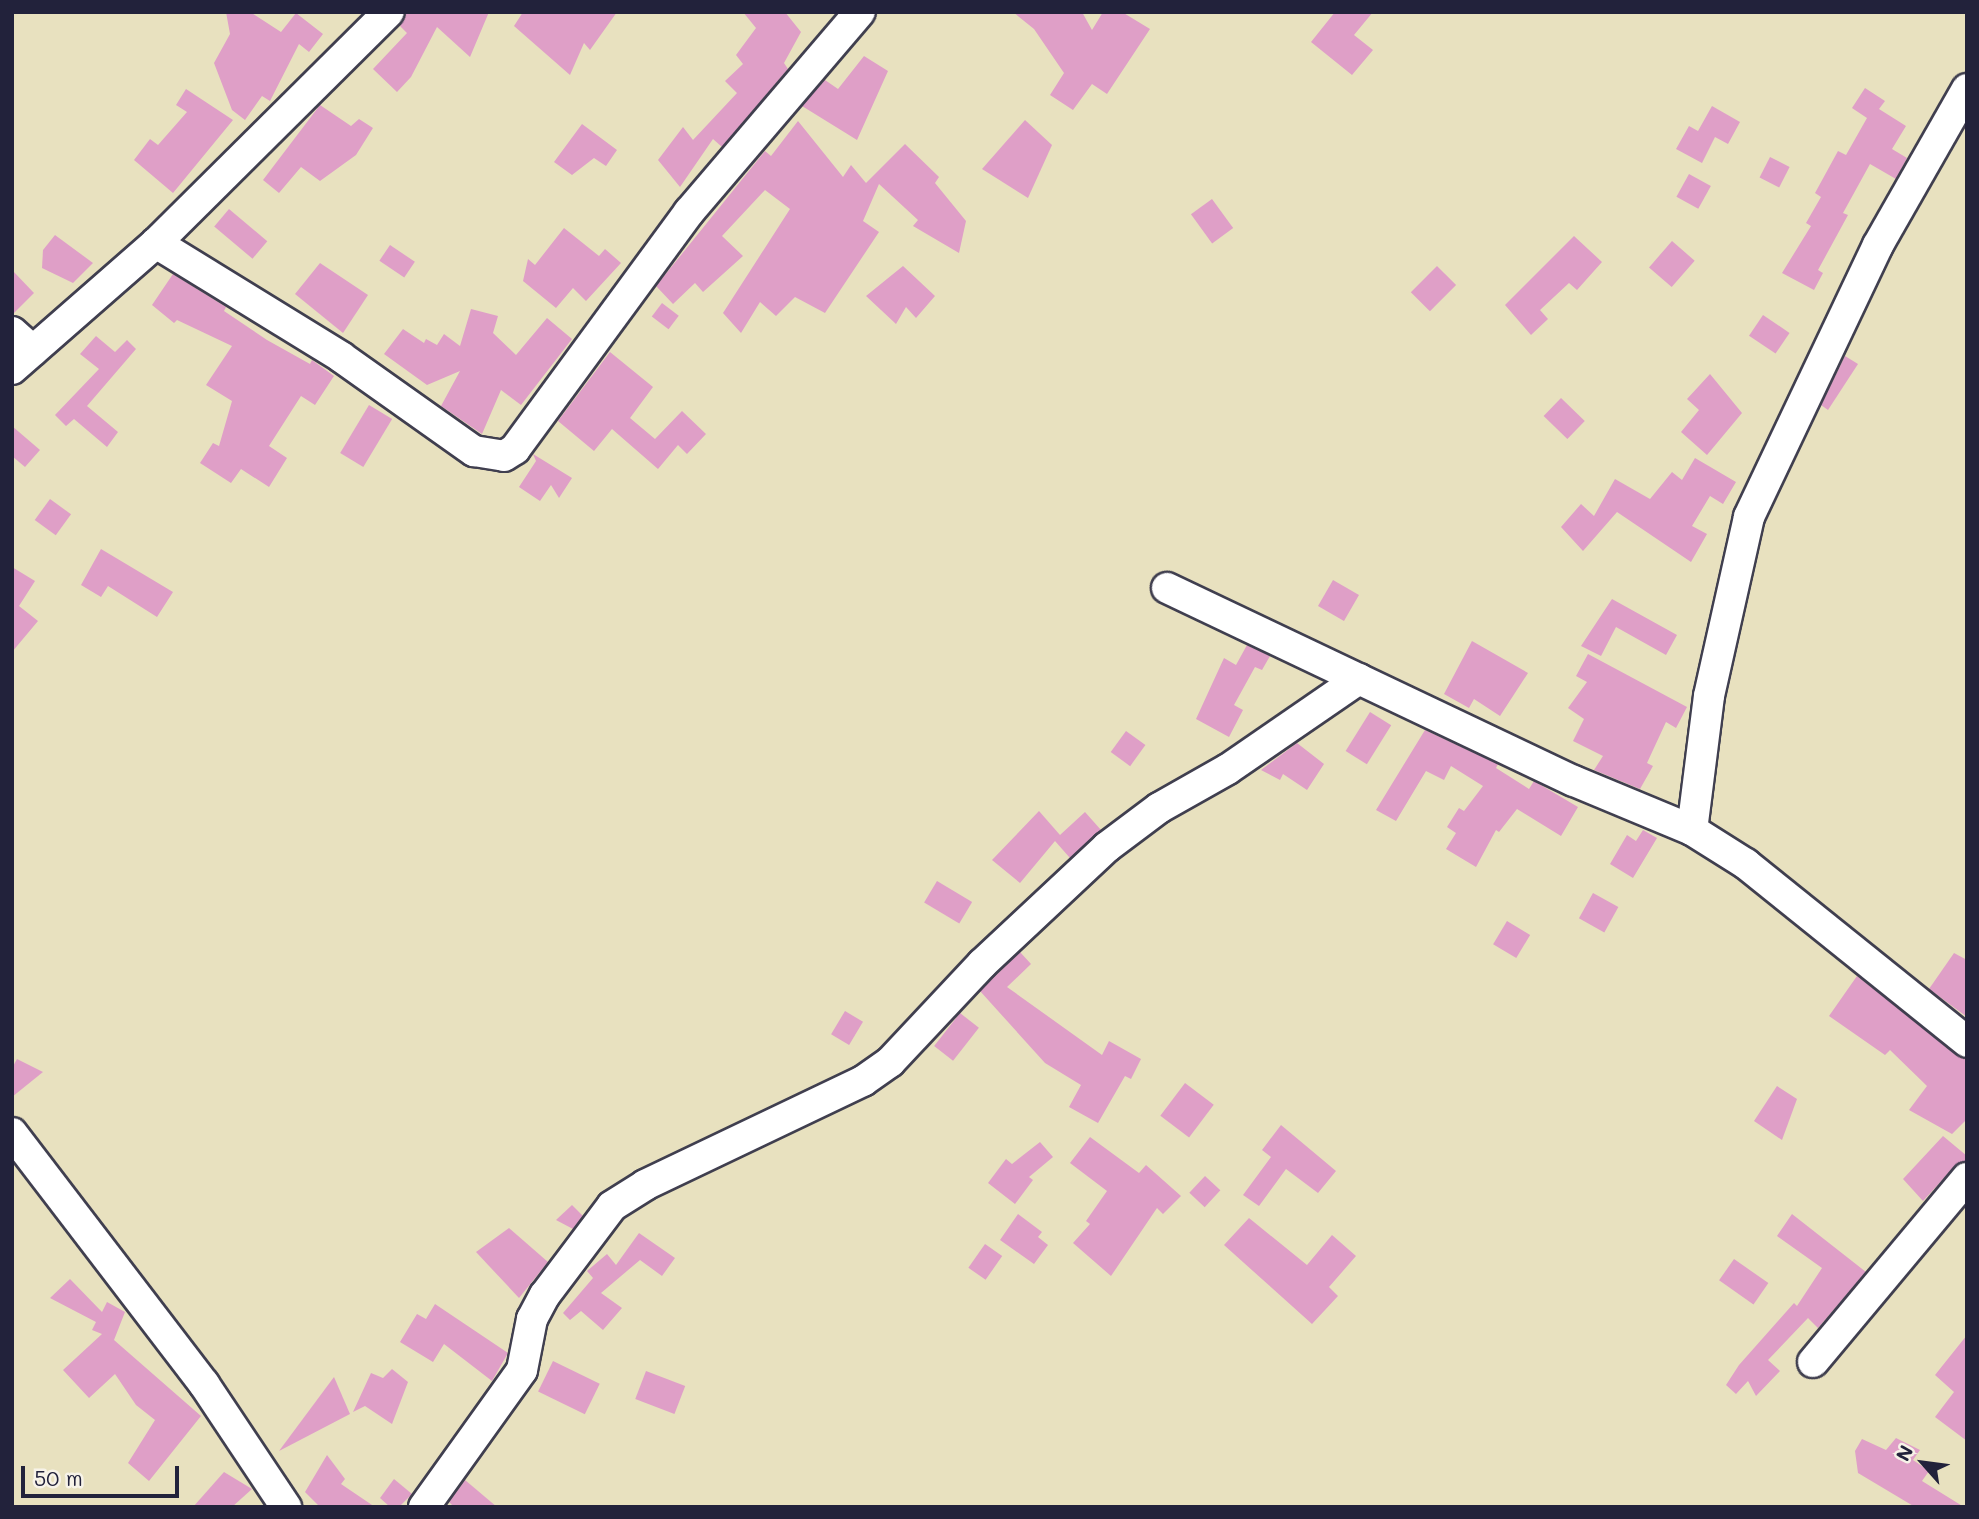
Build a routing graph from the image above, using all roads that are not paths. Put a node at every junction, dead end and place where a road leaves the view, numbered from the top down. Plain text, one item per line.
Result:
1 (389, 12) edge
2 (860, 12) edge
3 (1967, 89) edge
4 (156, 243) junction
5 (19, 351) edge
6 (1167, 588) dead end
7 (1359, 679) junction
8 (1692, 830) junction
9 (1967, 1042) edge
10 (12, 1133) edge
11 (1967, 1178) edge
12 (1812, 1362) dead end
13 (286, 1507) edge
14 (424, 1507) edge

1 - 4 street
2 - 4 street
3 - 8 street
4 - 5 street
6 - 7 street
7 - 8 street
7 - 14 street
8 - 9 street
10 - 13 street
11 - 12 street

